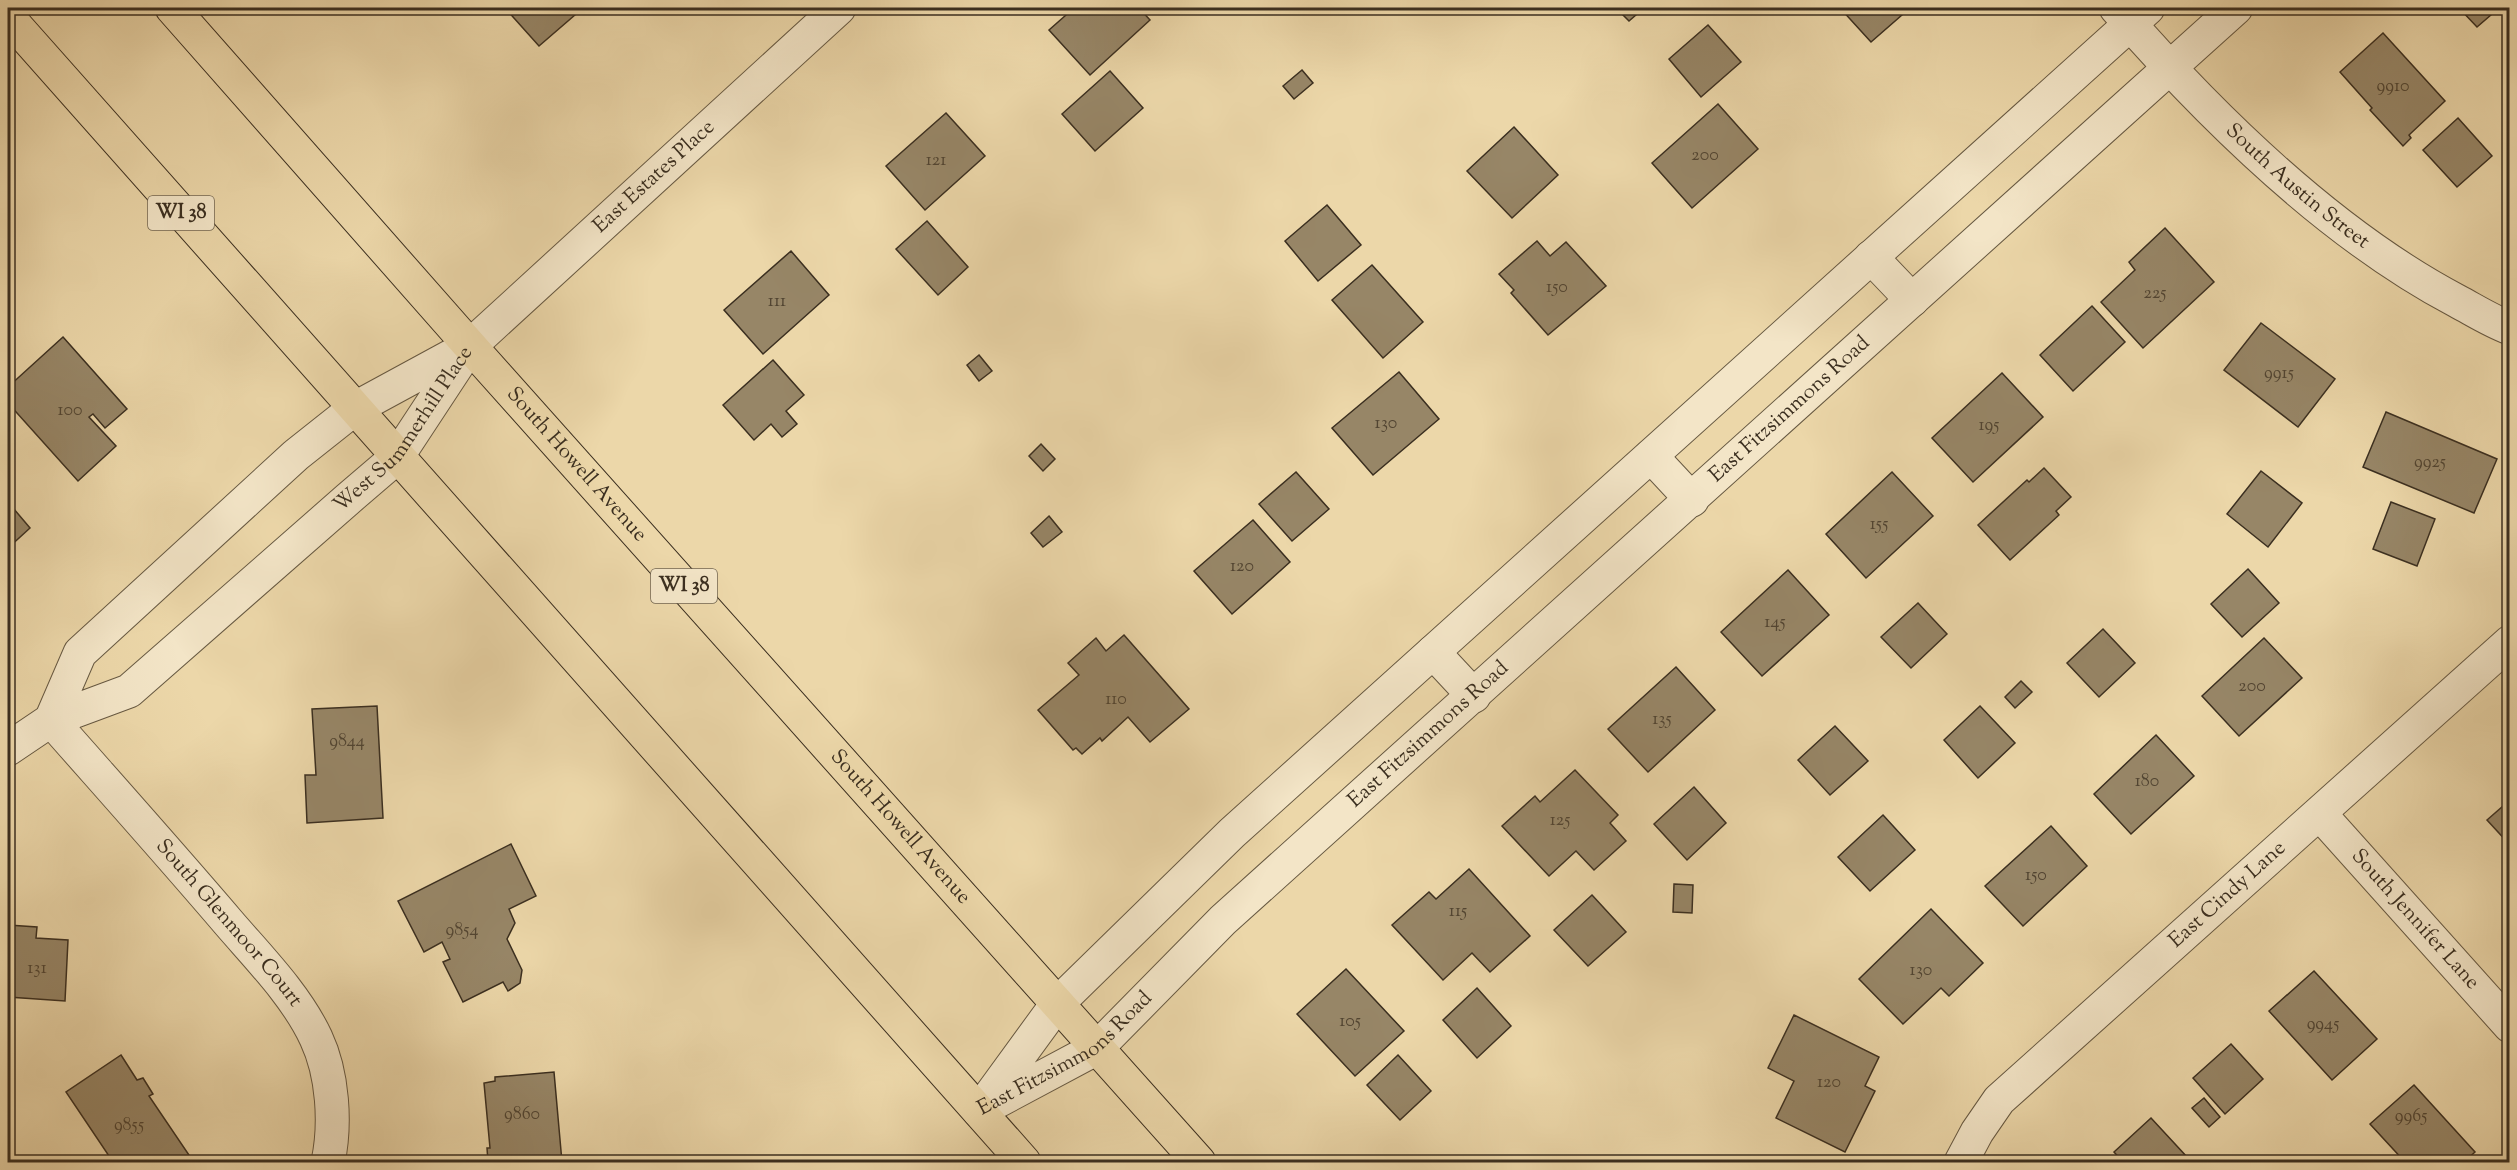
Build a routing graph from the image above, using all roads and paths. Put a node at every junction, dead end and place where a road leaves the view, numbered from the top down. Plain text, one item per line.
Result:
1 (172, 8) edge
2 (839, 8) edge
3 (2236, 8) edge
4 (2131, 13) edge
5 (8, 17) edge
6 (2169, 68) junction
7 (1871, 257) junction
8 (1912, 300) junction
9 (2510, 328) edge
10 (470, 346) junction
11 (354, 408) junction
12 (1651, 456) junction
13 (397, 457) junction
14 (1692, 500) junction
15 (2510, 642) edge
16 (1433, 652) junction
17 (1474, 696) junction
18 (51, 720) junction
19 (8, 749) edge
20 (2320, 814) junction
21 (1057, 1004) junction
22 (2510, 1026) edge
23 (1097, 1048) junction
24 (979, 1111) junction
25 (328, 1162) edge
26 (1024, 1162) edge
27 (1199, 1162) edge
28 (1961, 1162) edge

1 - 10 main road, South Howell Avenue / WI 38
2 - 10 street, East Estates Place
3 - 6 street, East Fitzsimmons Road
4 - 6 street, South Austin Street
4 - 7 street, East Fitzsimmons Road
5 - 11 main road, WI 38
6 - 8 street, East Fitzsimmons Road
6 - 9 street, South Austin Street
7 - 8 street
7 - 12 street, East Fitzsimmons Road
8 - 14 street, East Fitzsimmons Road
10 - 11 street, West Summerhill Place
10 - 13 street, West Summerhill Place
10 - 21 main road, South Howell Avenue / WI 38
11 - 13 main road, WI 38
11 - 18 street, West Summerhill Place
12 - 14 street
12 - 16 street, East Fitzsimmons Road
13 - 18 street, West Summerhill Place
13 - 24 main road, WI 38
14 - 17 street, East Fitzsimmons Road
15 - 20 street, East Cindy Lane
16 - 17 street
16 - 21 street, East Fitzsimmons Road
17 - 23 street, East Fitzsimmons Road
18 - 19 street, West Summerhill Place
18 - 25 street, South Glenmoor Court
20 - 22 street, South Jennifer Lane
20 - 28 street, East Cindy Lane
21 - 23 main road, South Howell Avenue / WI 38
21 - 24 street, East Fitzsimmons Road
23 - 24 street, East Fitzsimmons Road
23 - 27 main road, South Howell Avenue / WI 38
24 - 26 main road, WI 38

